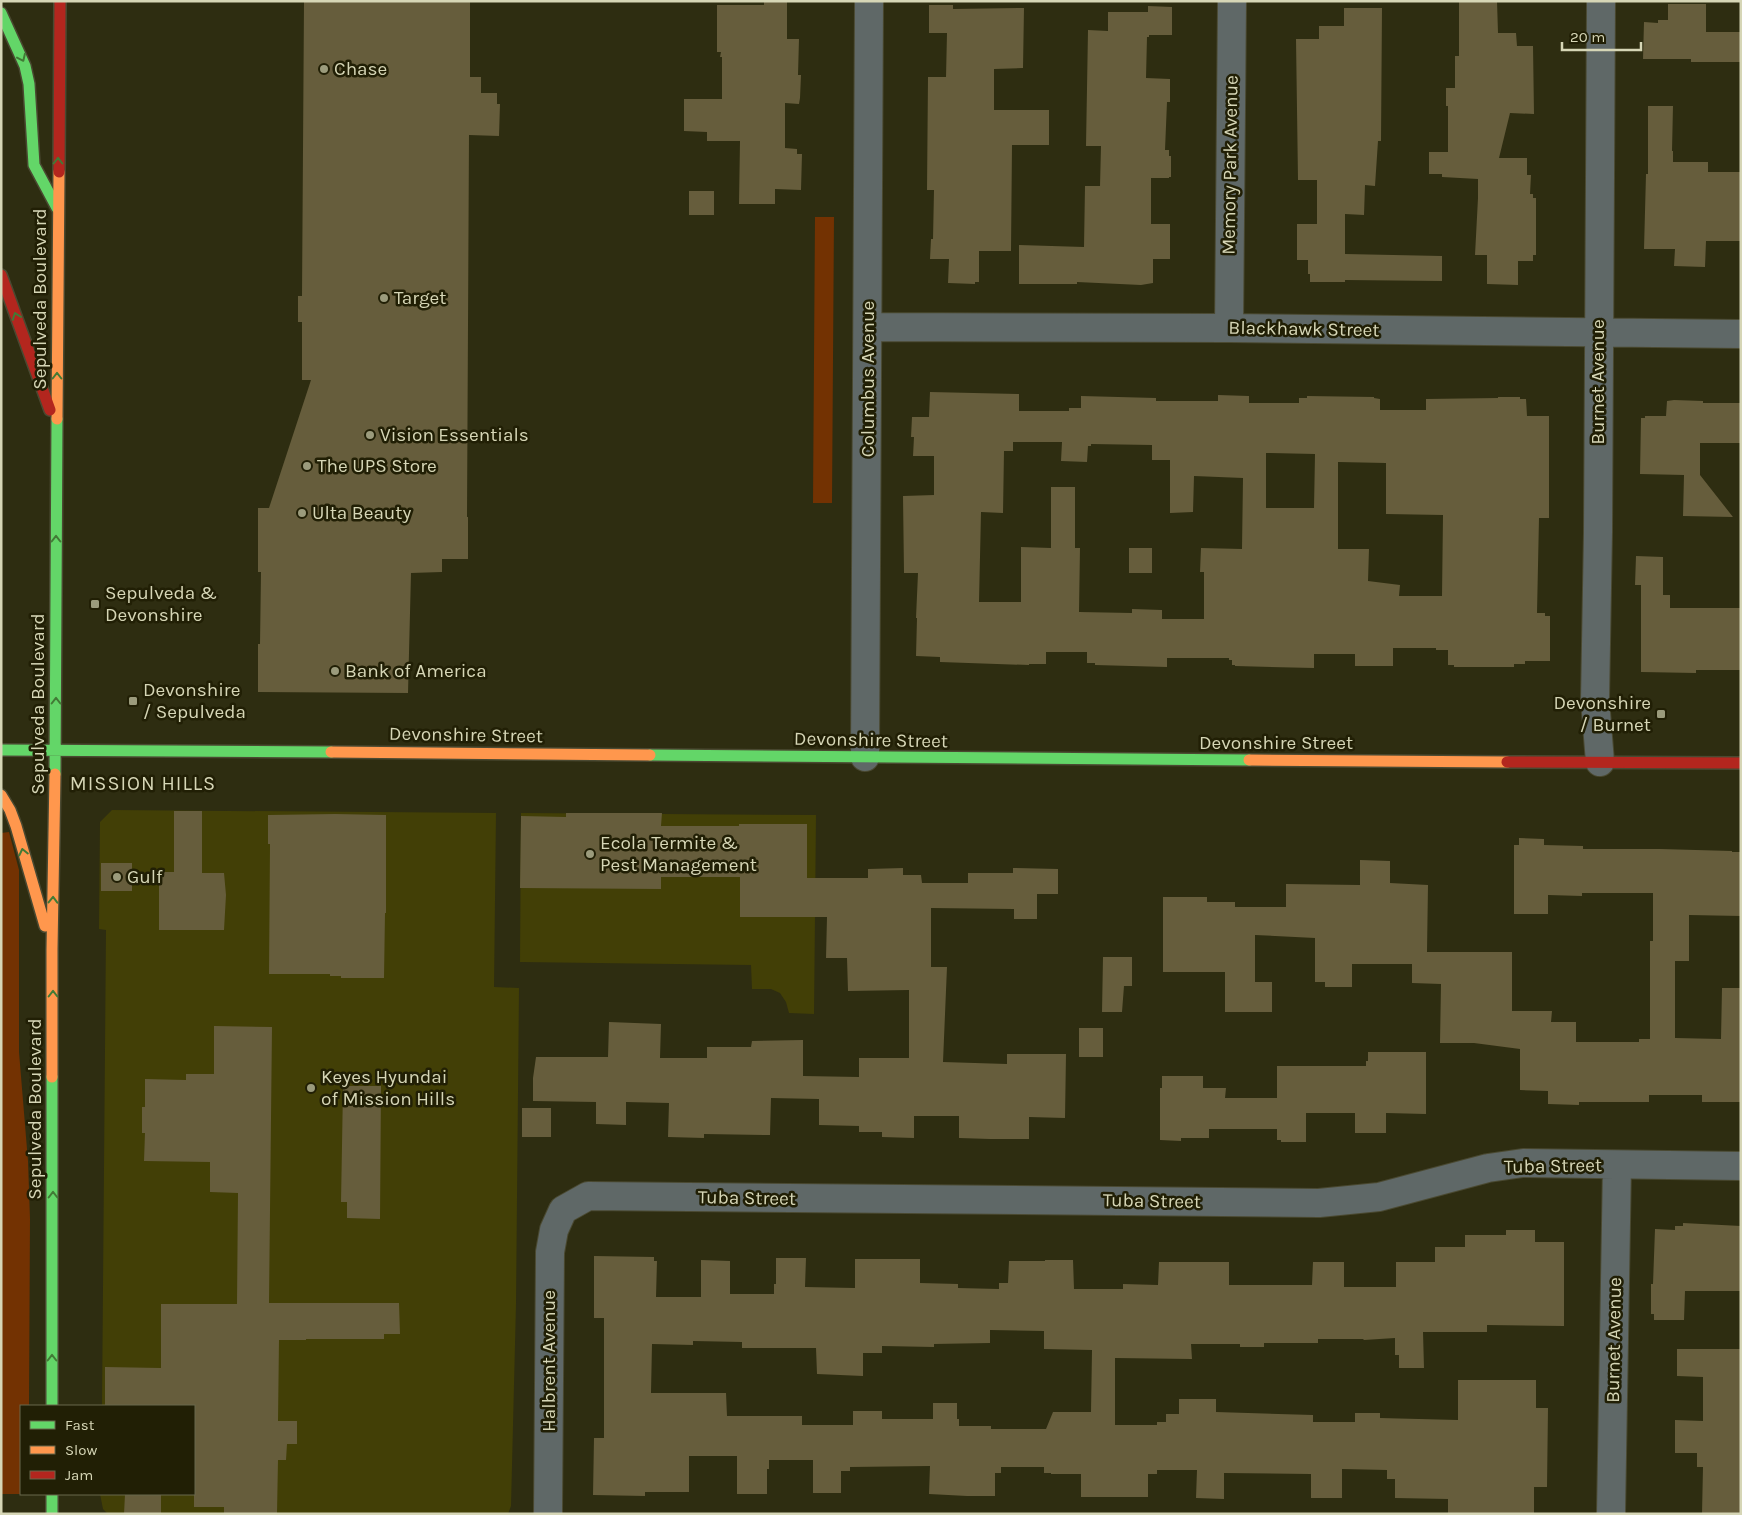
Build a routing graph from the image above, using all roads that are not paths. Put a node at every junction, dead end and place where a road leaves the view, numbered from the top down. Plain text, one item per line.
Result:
1 (60, 1) edge
2 (869, 1) edge
3 (1232, 1) edge
4 (1601, 1) edge
5 (1, 13) edge
6 (48, 78) dead end
7 (58, 104) junction
8 (58, 209) junction
9 (1, 275) edge
10 (868, 327) junction
11 (1229, 328) junction
12 (1598, 332) junction
13 (1741, 334) edge
14 (57, 428) junction
15 (1, 750) edge
16 (56, 750) junction
17 (865, 757) junction
18 (1600, 762) junction
19 (1741, 763) edge
20 (1, 795) edge
21 (52, 949) junction
22 (1617, 1165) junction
23 (1741, 1166) edge
24 (563, 1210) joint
25 (52, 1405) edge
26 (52, 1495) edge
27 (52, 1514) edge
28 (548, 1514) edge
29 (1611, 1514) edge

1 - 7 main road, Sepulveda Boulevard
2 - 10 street, Columbus Avenue
3 - 11 street, Memory Park Avenue
4 - 12 street, Burnet Avenue
5 -> 8 main road
6 - 7 main road
8 -> 7 main road, Sepulveda Boulevard
14 -> 8 main road, Sepulveda Boulevard
14 -> 9 main road
10 - 11 street, Blackhawk Street
10 - 17 street, Columbus Avenue
11 - 12 street, Blackhawk Street
12 - 13 street, Blackhawk Street
12 - 18 street, Burnet Avenue
16 -> 14 main road, Sepulveda Boulevard
15 - 16 main road, Devonshire Street
16 - 17 main road, Devonshire Street
21 -> 16 main road, Sepulveda Boulevard
17 - 18 main road, Devonshire Street
18 - 19 main road, Devonshire Street
21 -> 20 main road
25 -> 21 main road, Sepulveda Boulevard
22 - 23 street, Tuba Street
22 - 24 street, Tuba Street
22 - 29 street, Burnet Avenue
24 - 28 street, Halbrent Avenue
26 - 27 main road

